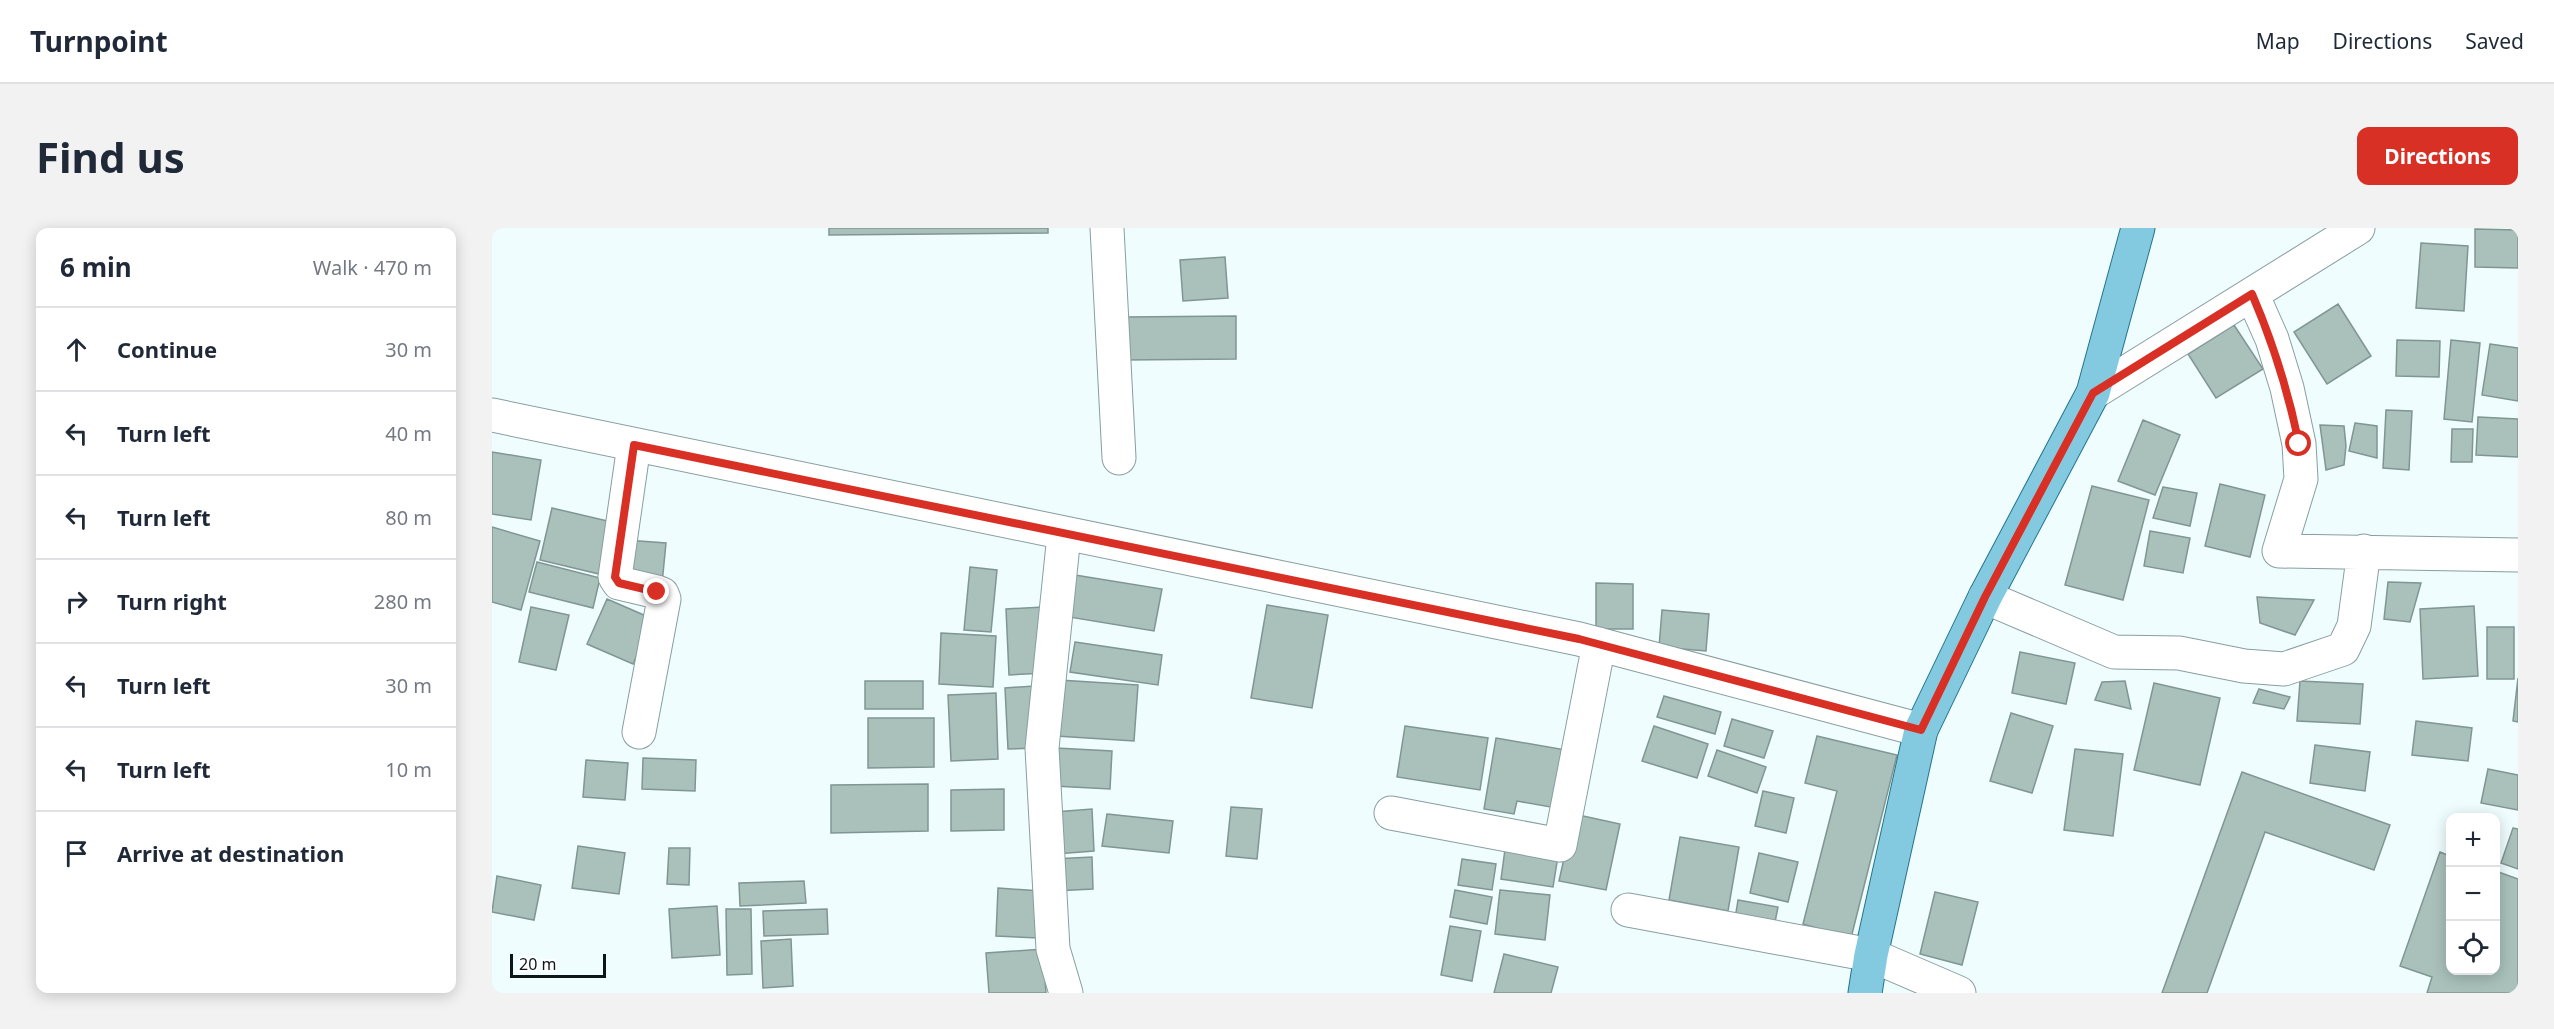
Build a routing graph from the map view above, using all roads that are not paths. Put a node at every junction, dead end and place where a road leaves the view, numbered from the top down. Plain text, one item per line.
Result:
1 (1107, 228) edge
2 (2138, 228) edge
3 (2358, 228) edge
4 (2252, 294) junction
5 (2093, 393) junction
6 (492, 415) edge
7 (634, 445) junction
8 (1119, 458) dead end
9 (1064, 535) junction
10 (2364, 551) junction
11 (2518, 555) edge
12 (1985, 597) junction
13 (1599, 644) junction
14 (1921, 730) junction
15 (639, 732) dead end
16 (1392, 813) dead end
17 (1628, 910) dead end
18 (1871, 955) junction
19 (1066, 993) edge
20 (1865, 993) edge
21 (1959, 993) edge

1 - 8 street
2 - 5 main road
3 - 4 street
4 - 5 street
4 - 10 street
5 - 12 main road
6 - 7 street
7 - 9 street
7 - 15 street
9 - 13 street
9 - 19 street
10 - 11 street
10 - 12 street
12 - 14 main road
13 - 14 street
13 - 16 street
14 - 18 main road
17 - 18 street
18 - 20 main road
18 - 21 street

